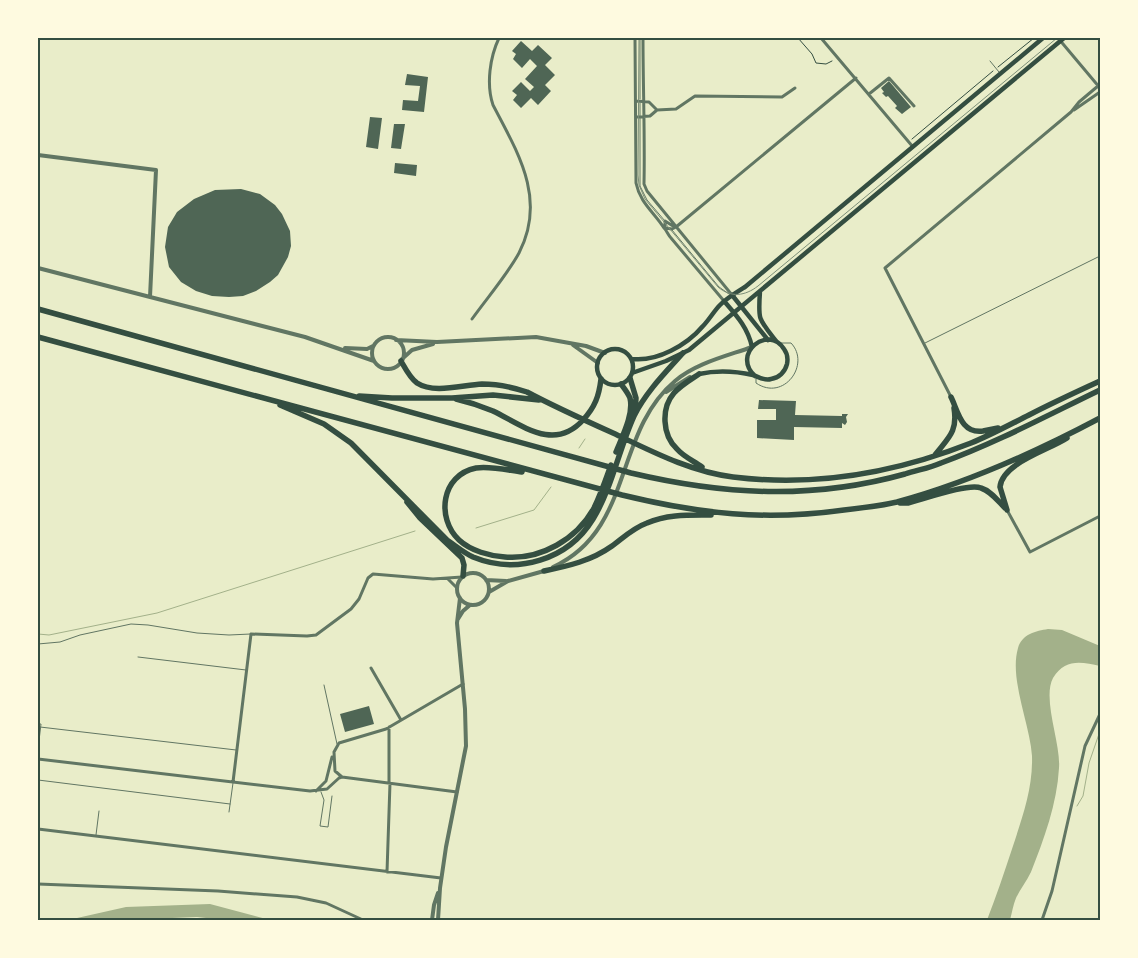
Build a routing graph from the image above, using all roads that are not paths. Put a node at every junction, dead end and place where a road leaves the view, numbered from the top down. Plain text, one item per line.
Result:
1 (500, 38) edge
2 (635, 38) edge
3 (642, 38) edge
4 (821, 38) edge
5 (1043, 38) edge
6 (1061, 38) edge
7 (990, 61) dead end
8 (998, 71) junction
9 (856, 78) junction
10 (1099, 87) edge
11 (795, 88) dead end
12 (1100, 92) edge
13 (869, 94) junction
14 (640, 100) junction
15 (914, 106) dead end
16 (657, 110) junction
17 (1071, 112) junction
18 (638, 116) junction
19 (645, 116) junction
20 (913, 147) junction
21 (38, 154) edge
22 (640, 186) junction
23 (665, 221) junction
24 (676, 227) junction
25 (664, 228) junction
26 (671, 229) junction
27 (1100, 256) edge
28 (38, 268) edge
29 (760, 291) junction
30 (732, 295) junction
31 (150, 297) junction
32 (724, 302) junction
33 (741, 307) junction
34 (38, 309) edge
35 (734, 313) junction
36 (472, 319) dead end
37 (38, 337) edge
38 (396, 340) junction
39 (768, 340) junction
40 (438, 342) junction
41 (777, 342) junction
42 (572, 344) junction
43 (924, 344) junction
44 (374, 346) junction
45 (752, 347) junction
46 (338, 348) junction
47 (605, 353) junction
48 (683, 353) junction
49 (402, 360) junction
50 (632, 360) junction
51 (374, 361) junction
52 (598, 363) junction
53 (699, 374) junction
54 (631, 375) junction
55 (756, 376) junction
56 (602, 379) junction
57 (1100, 381) edge
58 (621, 384) junction
59 (1100, 390) edge
60 (352, 395) junction
61 (257, 396) junction
62 (660, 396) junction
63 (951, 396) junction
64 (452, 398) junction
65 (544, 401) junction
66 (635, 415) junction
67 (1100, 418) edge
68 (1004, 428) junction
69 (1081, 428) junction
70 (934, 456) junction
71 (706, 470) junction
72 (548, 476) junction
73 (404, 496) junction
74 (896, 502) junction
75 (1007, 510) junction
76 (744, 515) junction
77 (1100, 516) edge
78 (544, 571) junction
79 (462, 577) junction
80 (447, 579) junction
81 (486, 580) junction
82 (508, 581) junction
83 (457, 588) junction
84 (489, 592) junction
85 (460, 598) junction
86 (470, 605) junction
87 (458, 618) junction
88 (251, 634) junction
89 (38, 644) edge
90 (138, 657) dead end
91 (371, 668) dead end
92 (247, 670) junction
93 (463, 684) junction
94 (324, 685) dead end
95 (1100, 714) edge
96 (402, 720) junction
97 (38, 724) edge
98 (40, 727) junction
99 (389, 727) junction
100 (338, 745) junction
101 (38, 749) edge
102 (237, 750) junction
103 (334, 752) junction
104 (38, 759) edge
105 (342, 777) junction
106 (38, 780) edge
107 (233, 782) junction
108 (389, 783) junction
109 (319, 790) junction
110 (457, 792) junction
111 (332, 796) dead end
112 (324, 800) junction
113 (331, 800) junction
114 (230, 804) junction
115 (99, 810) dead end
116 (229, 812) dead end
117 (38, 829) edge
118 (96, 836) junction
119 (387, 872) junction
120 (441, 878) junction
121 (38, 884) edge
122 (440, 888) junction
123 (363, 920) edge
124 (432, 920) edge
125 (438, 920) edge
126 (1042, 920) edge

1 - 36 street
2 - 14 street
3 - 14 street
4 - 9 street
5 - 8 main road
6 - 10 street
6 - 29 main road
7 - 8 lane
8 - 20 main road
9 - 13 street
9 - 24 street
10 - 17 street
11 - 16 street
12 - 17 street
13 - 15 street
13 - 20 street
14 - 16 street
14 - 18 street
14 - 19 street
16 - 19 street
17 - 43 street
18 - 19 street
18 - 22 street
19 - 22 street
20 - 30 main road
21 - 31 street
22 - 23 lane
22 - 24 street
22 - 25 street
23 - 24 street
23 - 25 street
23 - 26 lane
24 - 26 street
24 - 30 street
25 - 26 street
25 - 32 street
26 - 30 lane
27 - 43 lane
28 - 31 street
29 - 33 main road
29 - 41 main road
30 - 32 main road
30 - 33 main road
31 - 46 street
32 - 35 main road
32 - 50 main road
33 - 35 main road
33 - 39 main road
34 - 60 highway
35 - 45 main road
35 - 48 main road
37 - 61 highway
38 - 40 street
38 - 44 street
38 - 49 street
39 - 41 main road
39 - 45 main road
40 - 42 street
40 - 49 street
41 - 55 main road
41 - 55 lane
42 - 47 street
42 - 52 street
43 - 63 street
44 - 46 street
44 - 51 street
45 - 55 main road
45 - 62 street
46 - 51 street
47 - 50 main road
47 - 52 main road
48 - 54 main road
48 - 66 highway
49 - 51 street
49 - 65 highway
50 - 54 main road
52 - 56 main road
53 - 55 main road
53 - 62 street
53 - 71 highway
54 - 58 main road
54 - 66 highway
56 - 58 main road
56 - 64 highway
57 - 68 highway
58 - 72 highway
59 - 60 highway
60 - 64 highway
61 - 72 highway
61 - 73 highway
62 - 78 street
63 - 68 highway
63 - 70 highway
64 - 65 highway
65 - 71 highway
66 - 73 highway
67 - 69 highway
68 - 70 highway
69 - 74 highway
69 - 75 highway
70 - 71 highway
72 - 76 highway
73 - 79 highway
74 - 75 highway
74 - 76 highway
75 - 77 street
76 - 78 highway
78 - 82 street
79 - 80 street
79 - 81 street
79 - 83 street
80 - 83 street
80 - 88 street
81 - 82 street
81 - 84 street
82 - 84 street
83 - 85 street
84 - 86 street
85 - 86 street
85 - 87 street
86 - 87 street
87 - 93 street
88 - 89 lane
88 - 92 street
90 - 92 lane
91 - 96 street
92 - 102 street
93 - 96 street
93 - 110 street
94 - 100 lane
95 - 126 street
96 - 99 street
97 - 98 lane
98 - 101 lane
98 - 102 lane
99 - 100 street
99 - 108 street
100 - 103 street
102 - 107 street
103 - 105 street
103 - 109 street
104 - 107 street
105 - 108 street
105 - 109 street
106 - 114 lane
107 - 109 street
107 - 114 lane
108 - 110 street
108 - 119 street
109 - 112 lane
110 - 120 street
111 - 113 lane
112 - 113 lane
112 - 113 lane
114 - 116 lane
115 - 118 lane
117 - 118 street
118 - 119 street
119 - 120 street
120 - 122 street
121 - 123 street
122 - 124 street
122 - 125 street

